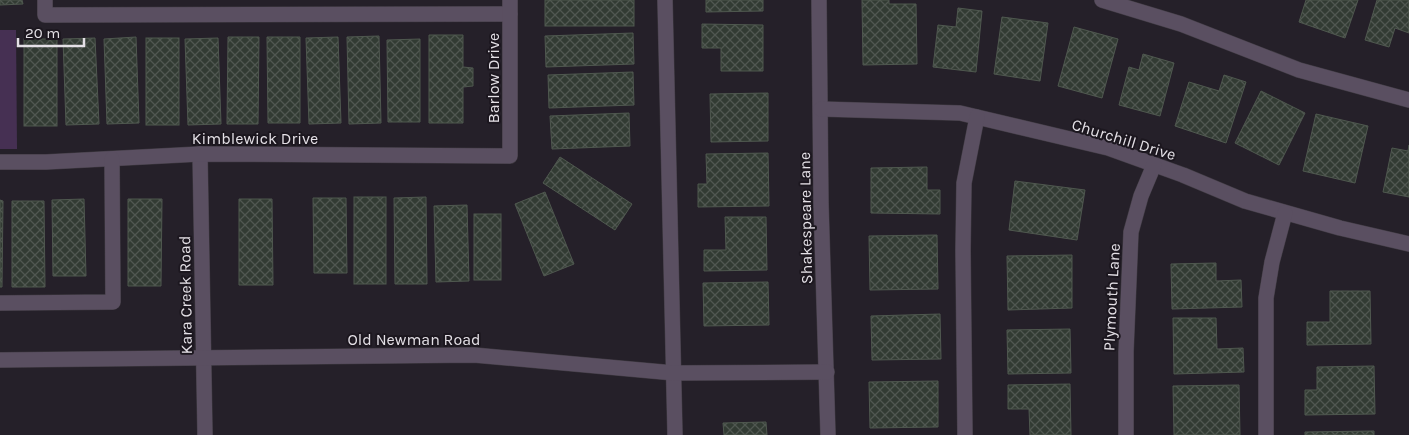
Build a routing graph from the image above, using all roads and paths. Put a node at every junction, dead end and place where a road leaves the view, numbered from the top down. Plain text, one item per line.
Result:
1 (44, 0) edge
2 (665, 0) edge
3 (820, 0) edge
4 (1102, 0) edge
5 (510, 7) edge
6 (1409, 100) edge
7 (821, 109) junction
8 (977, 117) junction
9 (200, 154) junction
10 (510, 156) joint
11 (112, 159) junction
12 (0, 162) edge
13 (1154, 165) junction
14 (1285, 213) junction
15 (1409, 244) edge
16 (0, 303) edge
17 (204, 357) junction
18 (0, 360) edge
19 (827, 372) junction
20 (674, 373) junction
21 (204, 435) edge
22 (675, 435) edge
23 (828, 435) edge
24 (965, 435) edge
25 (1126, 435) edge
26 (1266, 435) edge

1 - 5 street
2 - 20 street
3 - 7 street, Shakespeare Lane
4 - 6 street
5 - 10 street, Barlow Drive
7 - 8 street, Churchill Drive
7 - 19 street, Shakespeare Lane
8 - 13 street, Churchill Drive
8 - 24 street
9 - 10 street, Kimblewick Drive
9 - 11 street, Kimblewick Drive
9 - 17 street, Kara Creek Road
11 - 12 street, Kimblewick Drive
11 - 16 street
13 - 14 street, Churchill Drive
13 - 25 street, Plymouth Lane
14 - 15 street, Churchill Drive
14 - 26 street
17 - 18 street, Old Newman Road
17 - 20 street, Old Newman Road
17 - 21 street, Kara Creek Road
19 - 20 street, Old Newman Road
19 - 23 street, Shakespeare Lane
20 - 22 street

